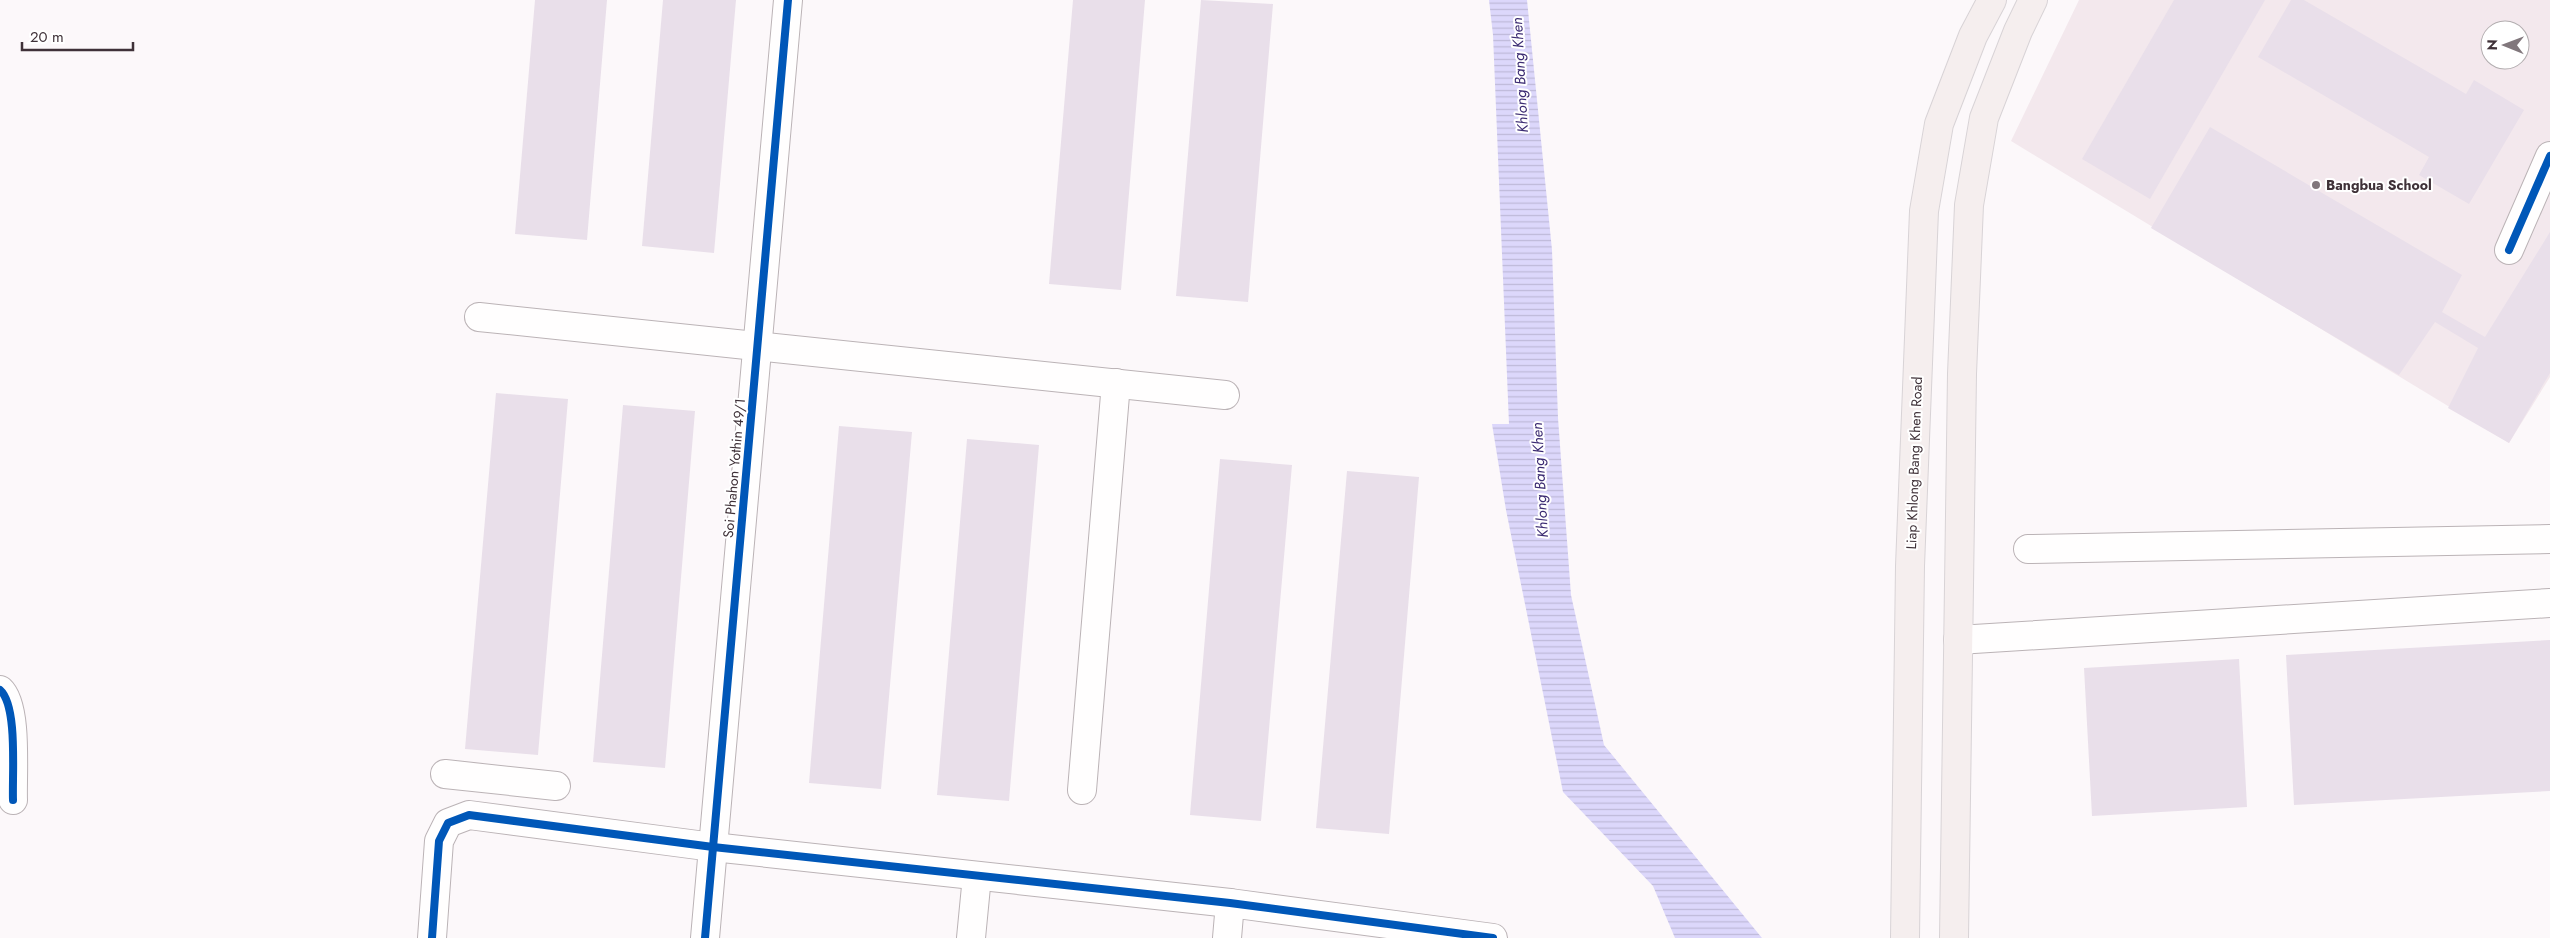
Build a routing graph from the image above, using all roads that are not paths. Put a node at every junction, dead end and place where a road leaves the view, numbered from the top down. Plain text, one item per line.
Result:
1 (788, 0) edge
2 (1992, 0) edge
3 (2033, 0) edge
4 (2550, 156) edge
5 (2509, 250) dead end
6 (479, 317) dead end
7 (757, 346) junction
8 (1116, 383) junction
9 (1225, 394) dead end
10 (2550, 539) edge
11 (2028, 549) dead end
12 (2550, 603) edge
13 (1958, 640) junction
14 (0, 690) edge
15 (445, 774) dead end
16 (513, 781) junction
17 (556, 786) dead end
18 (1082, 790) dead end
19 (13, 800) dead end
20 (508, 821) junction
21 (713, 847) junction
22 (977, 876) junction
23 (1230, 903) junction
24 (432, 938) edge
25 (705, 938) edge
26 (971, 938) edge
27 (1227, 938) edge
28 (1488, 938) edge
29 (1905, 938) edge
30 (1954, 938) edge

1 - 7 street, Soi Phahon Yothin 49/1
2 - 29 main road, Liap Khlong Bang Khen Road
3 - 13 main road
4 - 5 street
6 - 7 street
7 - 8 street
7 - 21 street, Soi Phahon Yothin 49/1
8 - 9 street
8 - 18 street
10 - 11 street
12 - 13 street
13 - 30 main road
14 - 19 street
15 - 16 street
16 - 17 street
16 - 20 street
20 - 21 street
20 - 24 street
21 - 22 street
21 - 25 street, Soi Phahon Yothin 49/1
22 - 23 street
22 - 26 street
23 - 27 street
23 - 28 street

